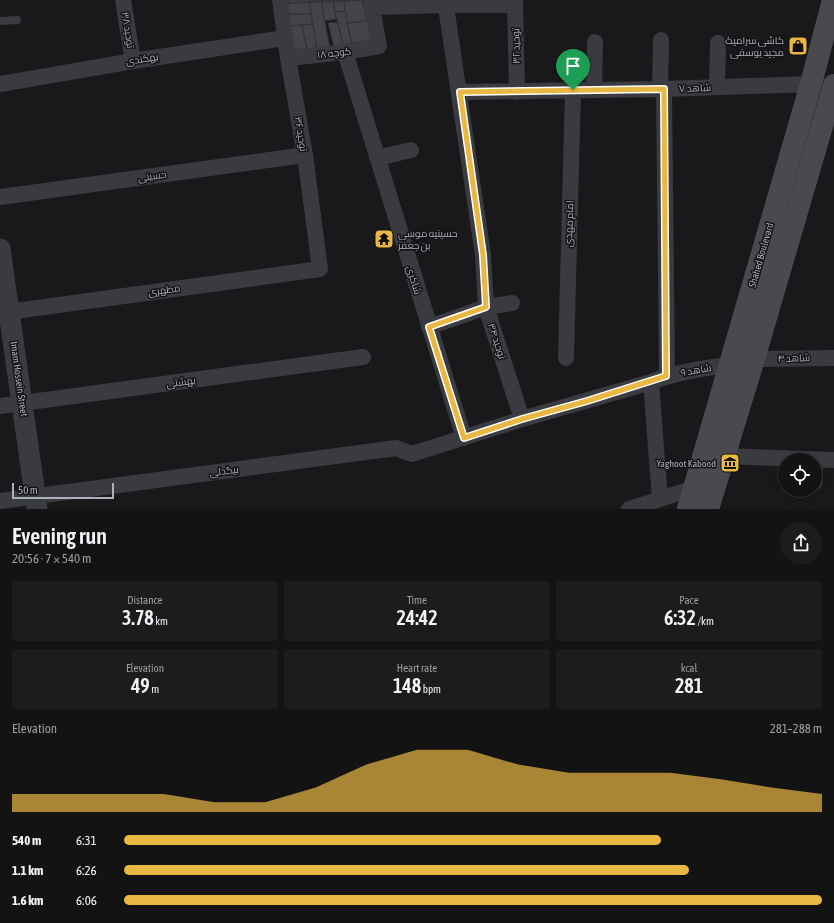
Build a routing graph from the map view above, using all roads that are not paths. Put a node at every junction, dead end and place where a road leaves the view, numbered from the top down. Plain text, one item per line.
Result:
1 (123, 0) edge
2 (280, 0) edge
3 (833, 0) edge
4 (446, 2) edge
5 (515, 2) edge
6 (16, 20) dead end
7 (0, 21) edge
8 (285, 38) junction
9 (661, 40) dead end
10 (595, 42) dead end
11 (718, 43) dead end
12 (344, 52) junction
13 (288, 58) junction
14 (133, 60) junction
15 (0, 84) edge
16 (811, 84) junction
17 (834, 85) edge
18 (718, 87) junction
19 (594, 89) junction
20 (662, 89) junction
21 (573, 90) junction
22 (460, 92) junction
23 (517, 92) junction
24 (411, 150) dead end
25 (304, 155) junction
26 (377, 158) junction
27 (0, 197) edge
28 (0, 249) edge
29 (320, 269) joint
30 (512, 303) dead end
31 (486, 307) junction
32 (4, 312) edge
33 (429, 327) junction
34 (362, 357) dead end
35 (566, 358) dead end
36 (834, 358) edge
37 (754, 359) junction
38 (729, 365) junction
39 (666, 376) junction
40 (651, 382) junction
41 (22, 403) junction
42 (0, 406) edge
43 (522, 419) junction
44 (464, 438) junction
45 (412, 454) joint
46 (724, 456) junction
47 (778, 458) edge
48 (822, 460) edge
49 (834, 460) edge
50 (694, 488) junction
51 (660, 499) junction
52 (0, 501) edge
53 (37, 502) edge
54 (629, 509) edge
55 (688, 509) edge
56 (708, 509) edge

1 - 14 street, توحید ۳۸
2 - 8 street, توحید ۳۶
3 - 16 main road, Shahed Boulevard
4 - 5 street
4 - 12 street, کوچه ۱۸
4 - 22 street, توحید ۳۴
5 - 23 street, توحید ۳۲
6 - 7 lane
8 - 13 street, توحید ۳۶
8 - 14 street, بهکندی
9 - 20 street
10 - 19 street
11 - 18 street
12 - 13 street, کوچه ۱۸
12 - 26 street, شاکری
13 - 25 street, توحید ۳۶
14 - 15 street, بهکندی
16 - 18 street, شاهد ۷
16 - 38 main road, Shahed Boulevard
17 - 37 main road
18 - 20 street, شاهد ۷
19 - 20 street, شاهد ۷
19 - 21 street, شاهد ۷
20 - 39 street
21 - 23 street, شاهد ۷
21 - 35 street, امام مهدی
22 - 23 street, شاهد ۷
22 - 31 street, توحید ۳۴
24 - 26 street
25 - 27 street, حسینی
25 - 29 street, توحید ۳۶
26 - 33 street, شاکری
28 - 32 street, Imam Hossein Street
29 - 32 street, مطهری
30 - 31 street
31 - 33 street
31 - 43 street, توحید ۳۴
32 - 41 street, Imam Hossein Street
33 - 44 street, شاکری
34 - 41 street, بهشتی
36 - 37 street, شاهد ۴
37 - 46 main road
38 - 39 street, شاهد ۹
38 - 50 main road, Shahed Boulevard
39 - 40 street, شاهد ۹
40 - 43 street, شاهد ۹
40 - 51 street
41 - 42 street, بهشتی
41 - 53 street, Imam Hossein Street
43 - 44 street, شاهد ۹
44 - 45 street, شاهد ۹
45 - 53 street, بیگدلی
46 - 47 street
46 - 56 main road
48 - 49 street
50 - 51 street
50 - 55 main road, Shahed Boulevard
51 - 54 street
52 - 53 street, بیگدلی

